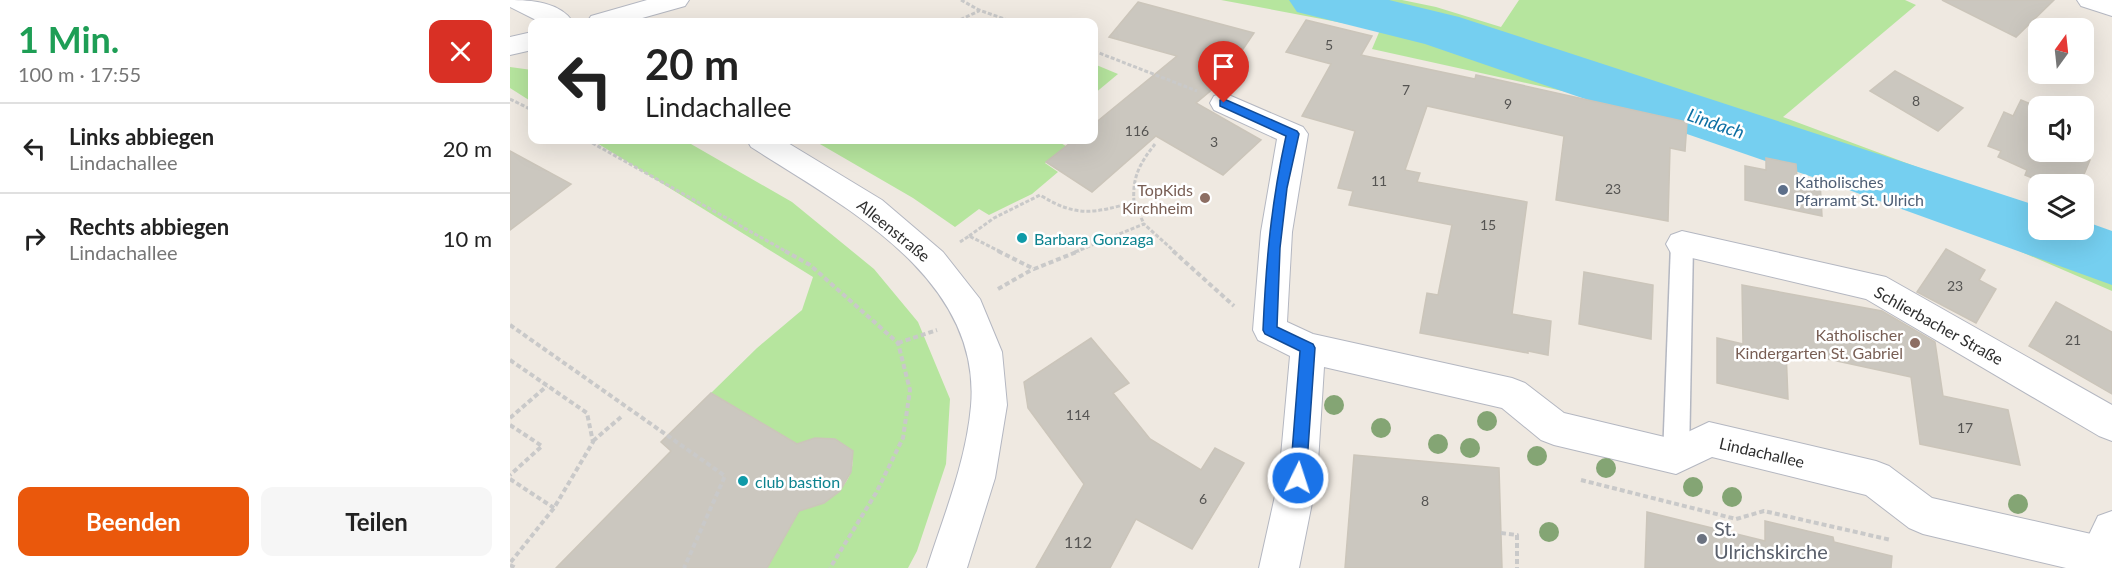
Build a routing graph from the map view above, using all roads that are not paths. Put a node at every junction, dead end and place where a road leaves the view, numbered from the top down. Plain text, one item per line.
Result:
1 (518, 0) edge
2 (676, 0) edge
3 (2090, 0) edge
4 (2112, 8) edge
5 (552, 18) edge
6 (614, 18) edge
7 (528, 42) edge
8 (510, 46) edge
9 (528, 47) edge
10 (1224, 103) road end
11 (767, 144) edge
12 (1682, 244) joint
13 (1308, 348) junction
14 (2112, 424) edge
15 (1676, 457) junction
16 (2104, 555) edge
17 (947, 568) edge
18 (1279, 568) edge

1 - 5 street
2 - 6 street
3 - 4 street
7 - 8 street
8 - 9 street
10 - 13 street
11 - 17 street, Alleenstraße
12 - 14 street, Schlierbacher Straße
12 - 15 lane
13 - 15 street
13 - 18 street
15 - 16 street, Lindachallee

